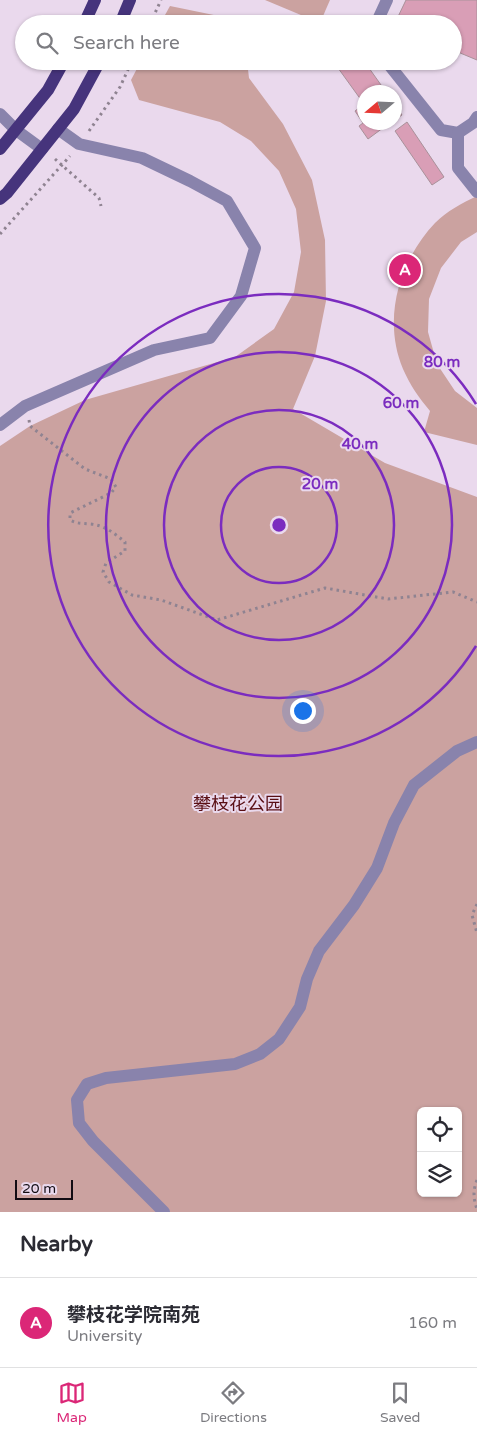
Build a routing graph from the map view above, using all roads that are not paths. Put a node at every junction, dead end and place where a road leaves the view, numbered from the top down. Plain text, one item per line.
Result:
1 (95, 0) edge
2 (130, 0) edge
3 (387, 0) edge
4 (88, 15) edge
5 (124, 15) edge
6 (380, 15) edge
7 (59, 70) edge
8 (95, 70) edge
9 (393, 70) edge
10 (0, 114) edge
11 (477, 117) edge
12 (58, 129) junction
13 (16, 130) junction
14 (458, 133) junction
15 (0, 149) edge
16 (42, 149) junction
17 (477, 192) edge
18 (0, 199) edge
19 (0, 425) edge
20 (477, 742) edge
21 (164, 1212) edge

1 - 4 main road
2 - 5 main road
3 - 6 street
7 - 13 main road
8 - 12 main road
9 - 14 street
10 - 13 street
11 - 14 street
12 - 16 main road
12 - 19 street
13 - 15 main road
13 - 16 street
14 - 17 street
16 - 18 main road
20 - 21 street

